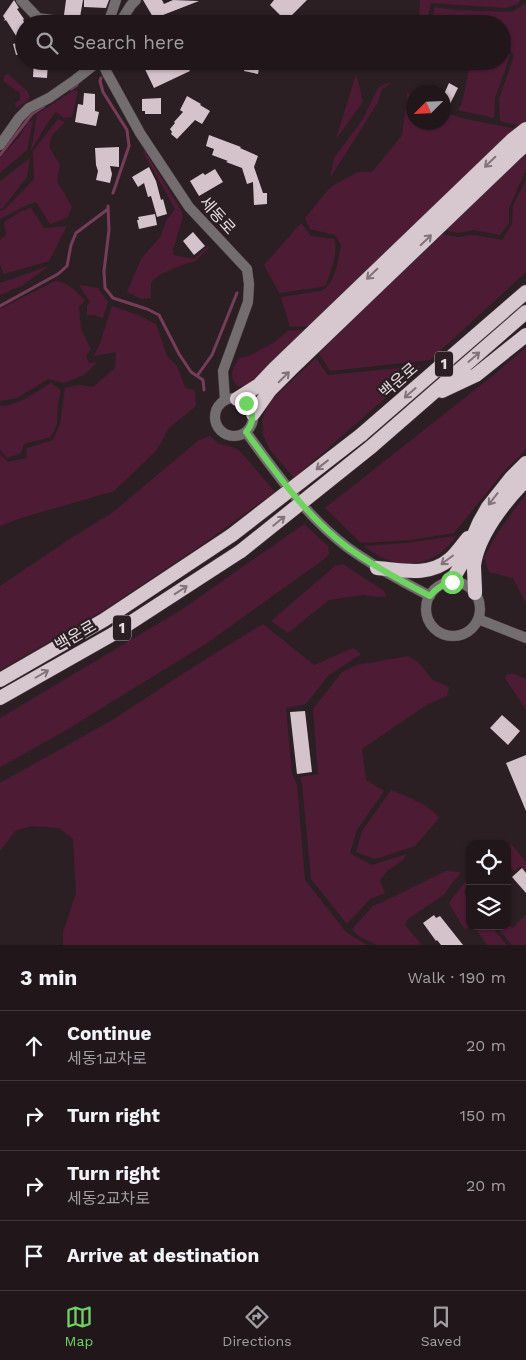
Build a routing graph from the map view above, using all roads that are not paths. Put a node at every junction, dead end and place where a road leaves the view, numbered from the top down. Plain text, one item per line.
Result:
1 (21, 0) edge
2 (116, 0) edge
3 (136, 0) edge
4 (35, 15) edge
5 (111, 15) edge
6 (125, 15) edge
7 (88, 70) edge
8 (106, 70) edge
9 (526, 129) edge
10 (526, 144) edge
11 (0, 145) edge
12 (526, 282) edge
13 (526, 292) edge
14 (526, 312) edge
15 (526, 335) edge
16 (437, 369) junction
17 (231, 399) junction
18 (424, 401) junction
19 (253, 414) junction
20 (246, 432) junction
21 (526, 463) edge
22 (526, 480) edge
23 (478, 523) junction
24 (377, 568) junction
25 (452, 582) junction
26 (475, 593) junction
27 (430, 596) junction
28 (478, 619) junction
29 (526, 638) edge
30 (0, 680) edge
31 (0, 698) edge

1 - 4 street
2 - 5 street
3 - 6 street
7 - 11 street
8 - 17 street, 세동로
9 -> 17 highway
19 -> 10 highway
12 - 16 highway
13 - 16 highway, 백운로 / 1
18 -> 14 highway, 백운로 / 1
15 - 18 highway
16 -> 30 highway, 백운로 / 1, bridge
17 - 19 street
17 - 20 street
31 -> 18 highway, 백운로 / 1, bridge
19 - 20 street
20 - 24 street
21 -> 23 highway
22 - 26 highway
23 -> 24 highway
23 - 25 highway
24 - 27 street
25 - 26 street
25 - 27 street
26 - 28 street
27 - 28 street
28 - 29 street

